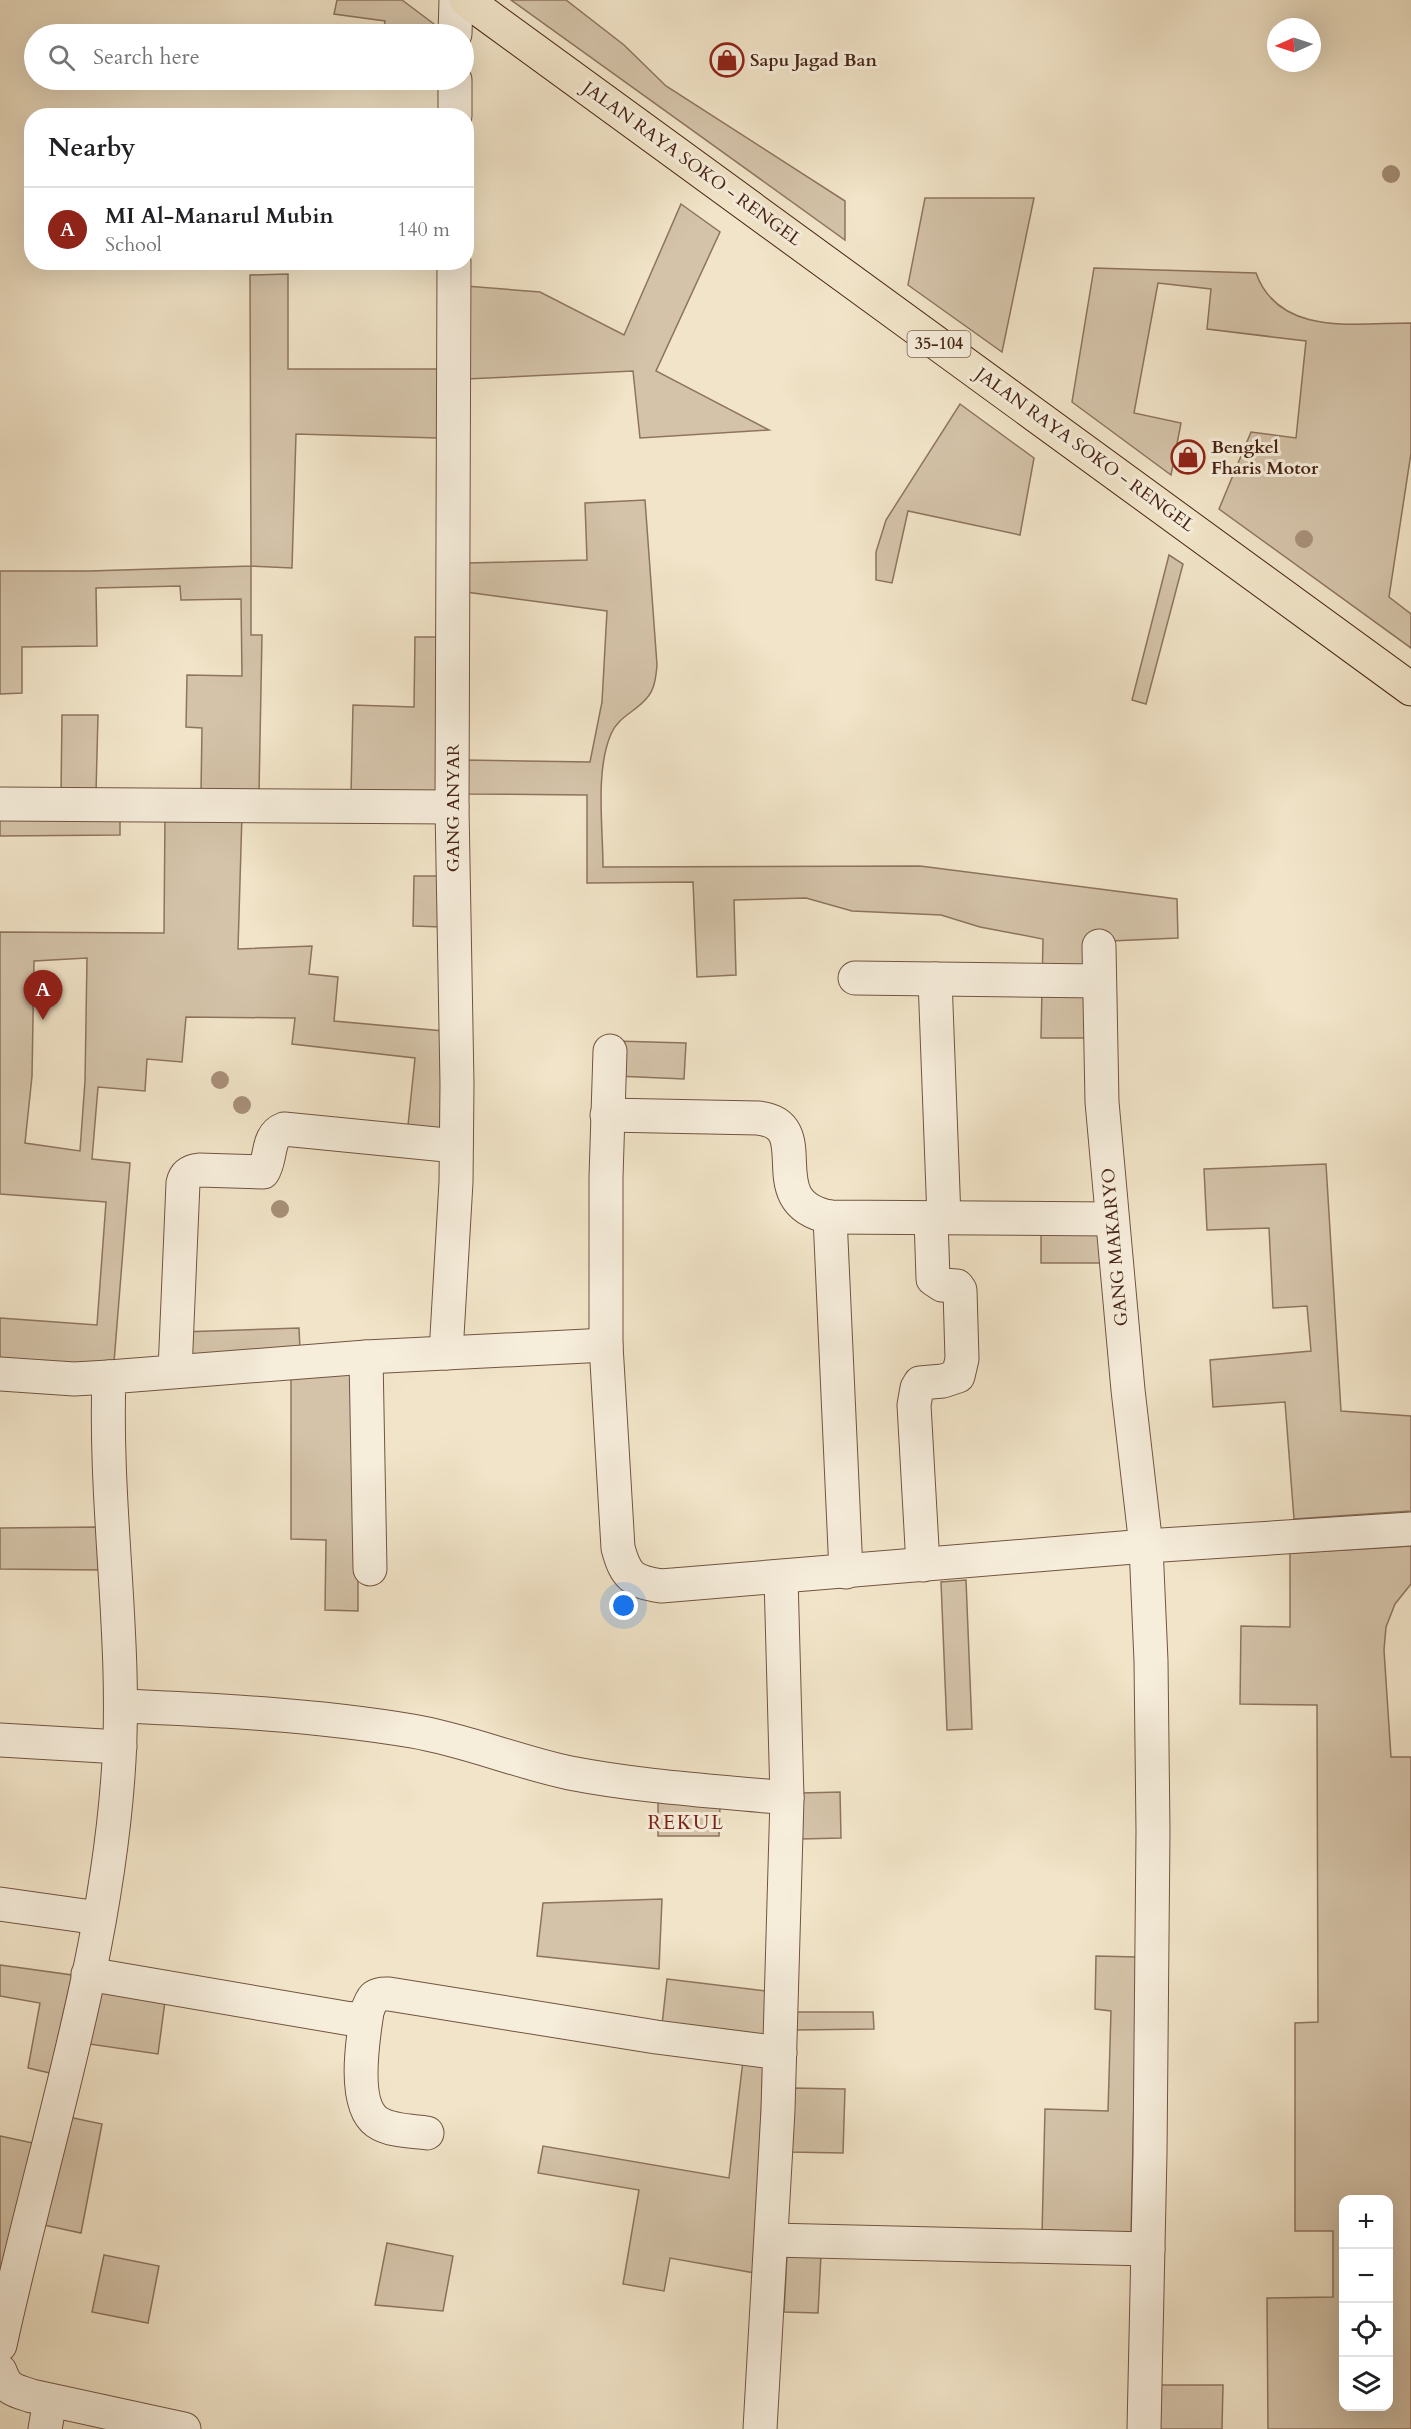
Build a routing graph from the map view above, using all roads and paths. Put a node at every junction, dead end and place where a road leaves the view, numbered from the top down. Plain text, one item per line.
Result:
1 (456, 0) edge
2 (466, 0) edge
3 (455, 24) edge
4 (455, 90) edge
5 (455, 108) edge
6 (454, 270) edge
7 (1411, 689) edge
8 (0, 804) edge
9 (452, 807) junction
10 (1100, 946) dead end
11 (855, 978) dead end
12 (935, 979) junction
13 (1099, 981) junction
14 (610, 1051) dead end
15 (607, 1115) junction
16 (456, 1146) junction
17 (830, 1216) junction
18 (938, 1218) junction
19 (1112, 1220) junction
20 (606, 1346) junction
21 (446, 1353) junction
22 (366, 1357) junction
23 (175, 1371) junction
24 (0, 1374) edge
25 (109, 1377) junction
26 (1411, 1529) edge
27 (1146, 1546) junction
28 (923, 1565) junction
29 (370, 1569) dead end
30 (846, 1572) junction
31 (781, 1577) junction
32 (121, 1706) junction
33 (0, 1740) edge
34 (120, 1747) junction
35 (788, 1798) junction
36 (0, 1904) edge
37 (99, 1918) junction
38 (88, 1974) junction
39 (367, 2012) junction
40 (780, 2053) junction
41 (427, 2133) dead end
42 (772, 2240) junction
43 (1148, 2249) junction
44 (6, 2292) edge
45 (0, 2345) edge
46 (0, 2371) edge
47 (48, 2415) edge
48 (184, 2429) edge
49 (760, 2429) edge
50 (1144, 2429) edge

1 - 3 street
2 - 7 main road, JALAN RAYA SOKO - RENGEL / 35-104
4 - 5 street
6 - 9 street, GANG ANYAR
8 - 9 street
9 - 16 street, GANG ANYAR
10 - 13 street, GANG MAKARYO
11 - 12 street
12 - 13 street
12 - 18 street
13 - 19 street, GANG MAKARYO
14 - 15 street
15 - 17 street
15 - 20 street
16 - 21 street, GANG ANYAR
16 - 23 street
17 - 18 street
17 - 30 street
18 - 19 street
18 - 28 street
19 - 27 street, GANG MAKARYO
20 - 21 street
20 - 31 street
21 - 22 street
22 - 23 street
22 - 29 street
23 - 25 street
24 - 25 street
25 - 32 street
26 - 27 street
27 - 28 street
27 - 43 street, GANG MAKARYO
28 - 30 street
30 - 31 street
31 - 35 street
32 - 34 street
32 - 35 street
33 - 34 street
34 - 37 street
35 - 40 street
36 - 37 street
37 - 38 street
38 - 39 street
38 - 44 street
39 - 40 street
39 - 41 street
40 - 42 street
42 - 43 street
42 - 49 street
43 - 50 street, GANG MAKARYO
44 - 45 street
46 - 47 street
47 - 48 street

